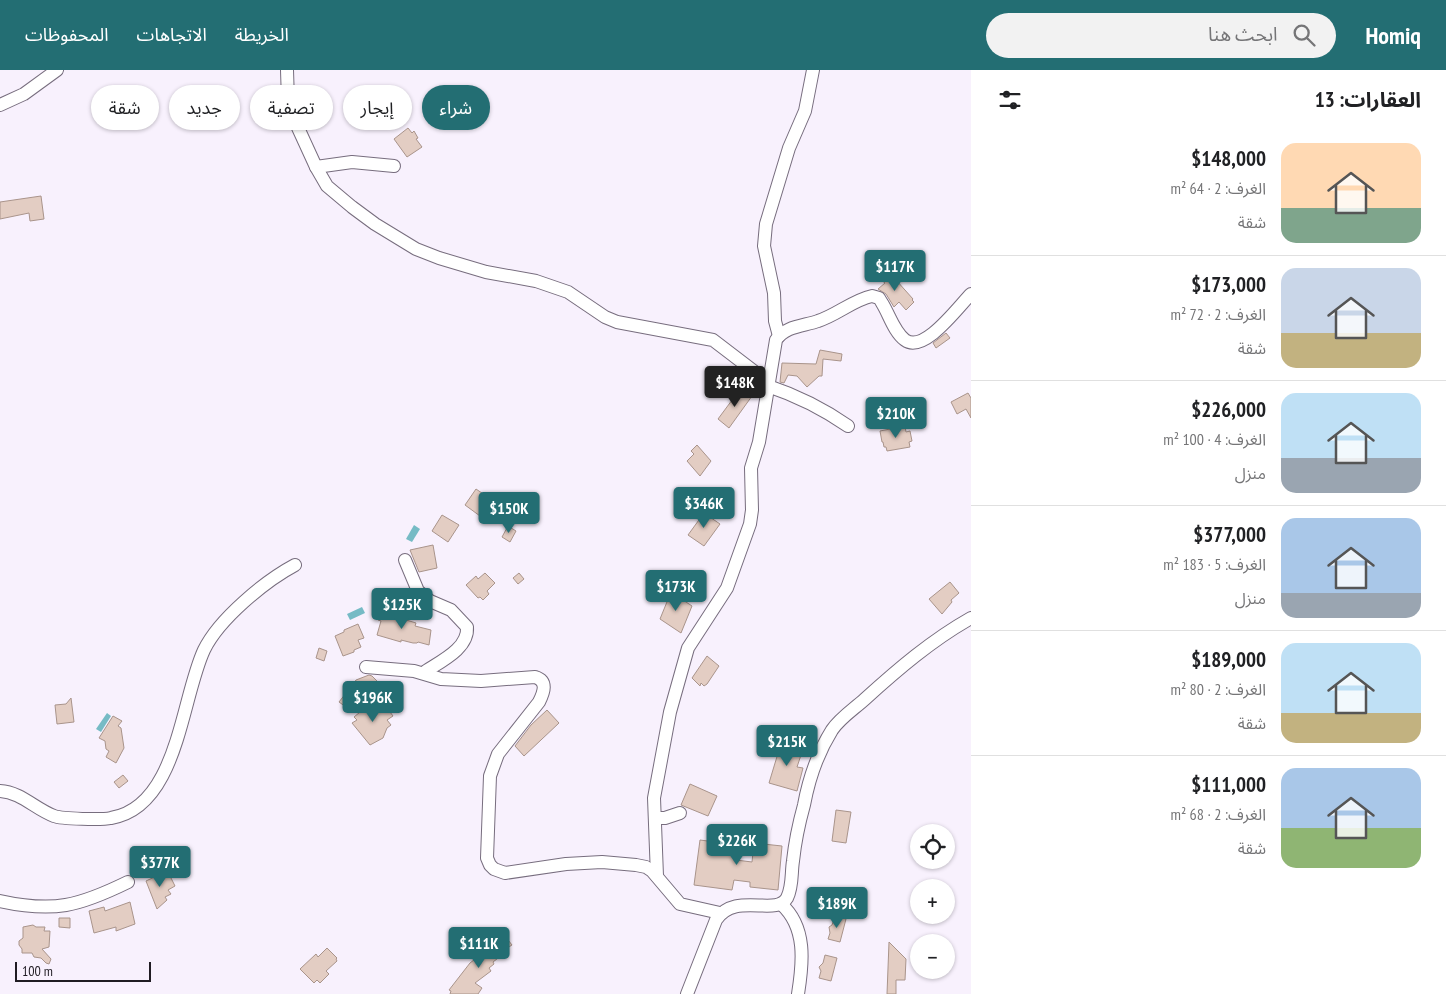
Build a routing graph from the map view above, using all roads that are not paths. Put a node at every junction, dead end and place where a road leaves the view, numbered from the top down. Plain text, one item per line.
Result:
1 (57, 70) edge
2 (287, 70) edge
3 (813, 70) edge
4 (0, 105) edge
5 (394, 166) dead end
6 (316, 167) junction
7 (971, 294) edge
8 (779, 336) junction
9 (768, 384) junction
10 (848, 426) dead end
11 (405, 560) dead end
12 (295, 565) dead end
13 (971, 618) edge
14 (366, 667) dead end
15 (423, 673) junction
16 (0, 791) edge
17 (680, 813) dead end
18 (655, 818) junction
19 (657, 876) junction
20 (128, 882) dead end
21 (0, 901) edge
22 (781, 904) junction
23 (720, 913) junction
24 (687, 994) edge
25 (798, 994) edge

1 - 4 street
2 - 6 street
3 - 8 street
5 - 6 street
6 - 9 street
7 - 8 street
8 - 9 street
9 - 10 street
9 - 18 street
11 - 15 street
12 - 16 street
13 - 22 street
14 - 15 street
15 - 19 street
17 - 18 street
18 - 19 street
19 - 23 street
20 - 21 street
22 - 23 street
22 - 25 street
23 - 24 street

